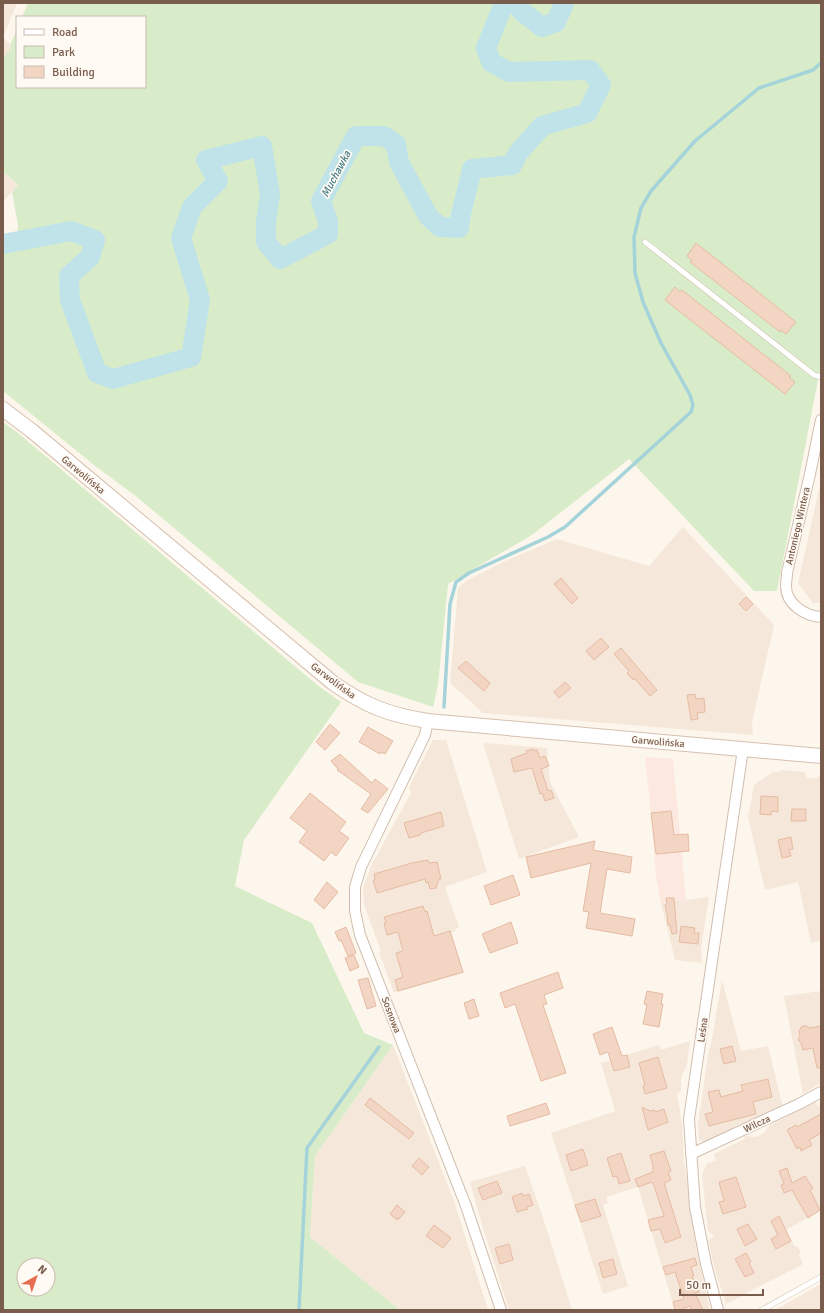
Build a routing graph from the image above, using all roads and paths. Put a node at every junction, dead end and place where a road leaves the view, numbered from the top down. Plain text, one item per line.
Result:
1 (645, 242) dead end
2 (821, 377) edge
3 (3, 409) edge
4 (821, 420) edge
5 (819, 617) edge
6 (428, 721) junction
7 (743, 749) junction
8 (821, 756) edge
9 (821, 1092) edge
10 (691, 1154) junction
11 (821, 1277) edge
12 (501, 1310) edge
13 (718, 1310) edge
14 (762, 1310) edge

1 - 2 lane
3 - 6 main road, Garwolińska
4 - 5 street, Antoniego Wintera
6 - 7 main road, Garwolińska
6 - 12 street, Sosnowa
7 - 8 main road, Garwolińska
7 - 10 street, Leśna
9 - 10 street, Wilcza
10 - 13 street, Leśna
11 - 14 lane

